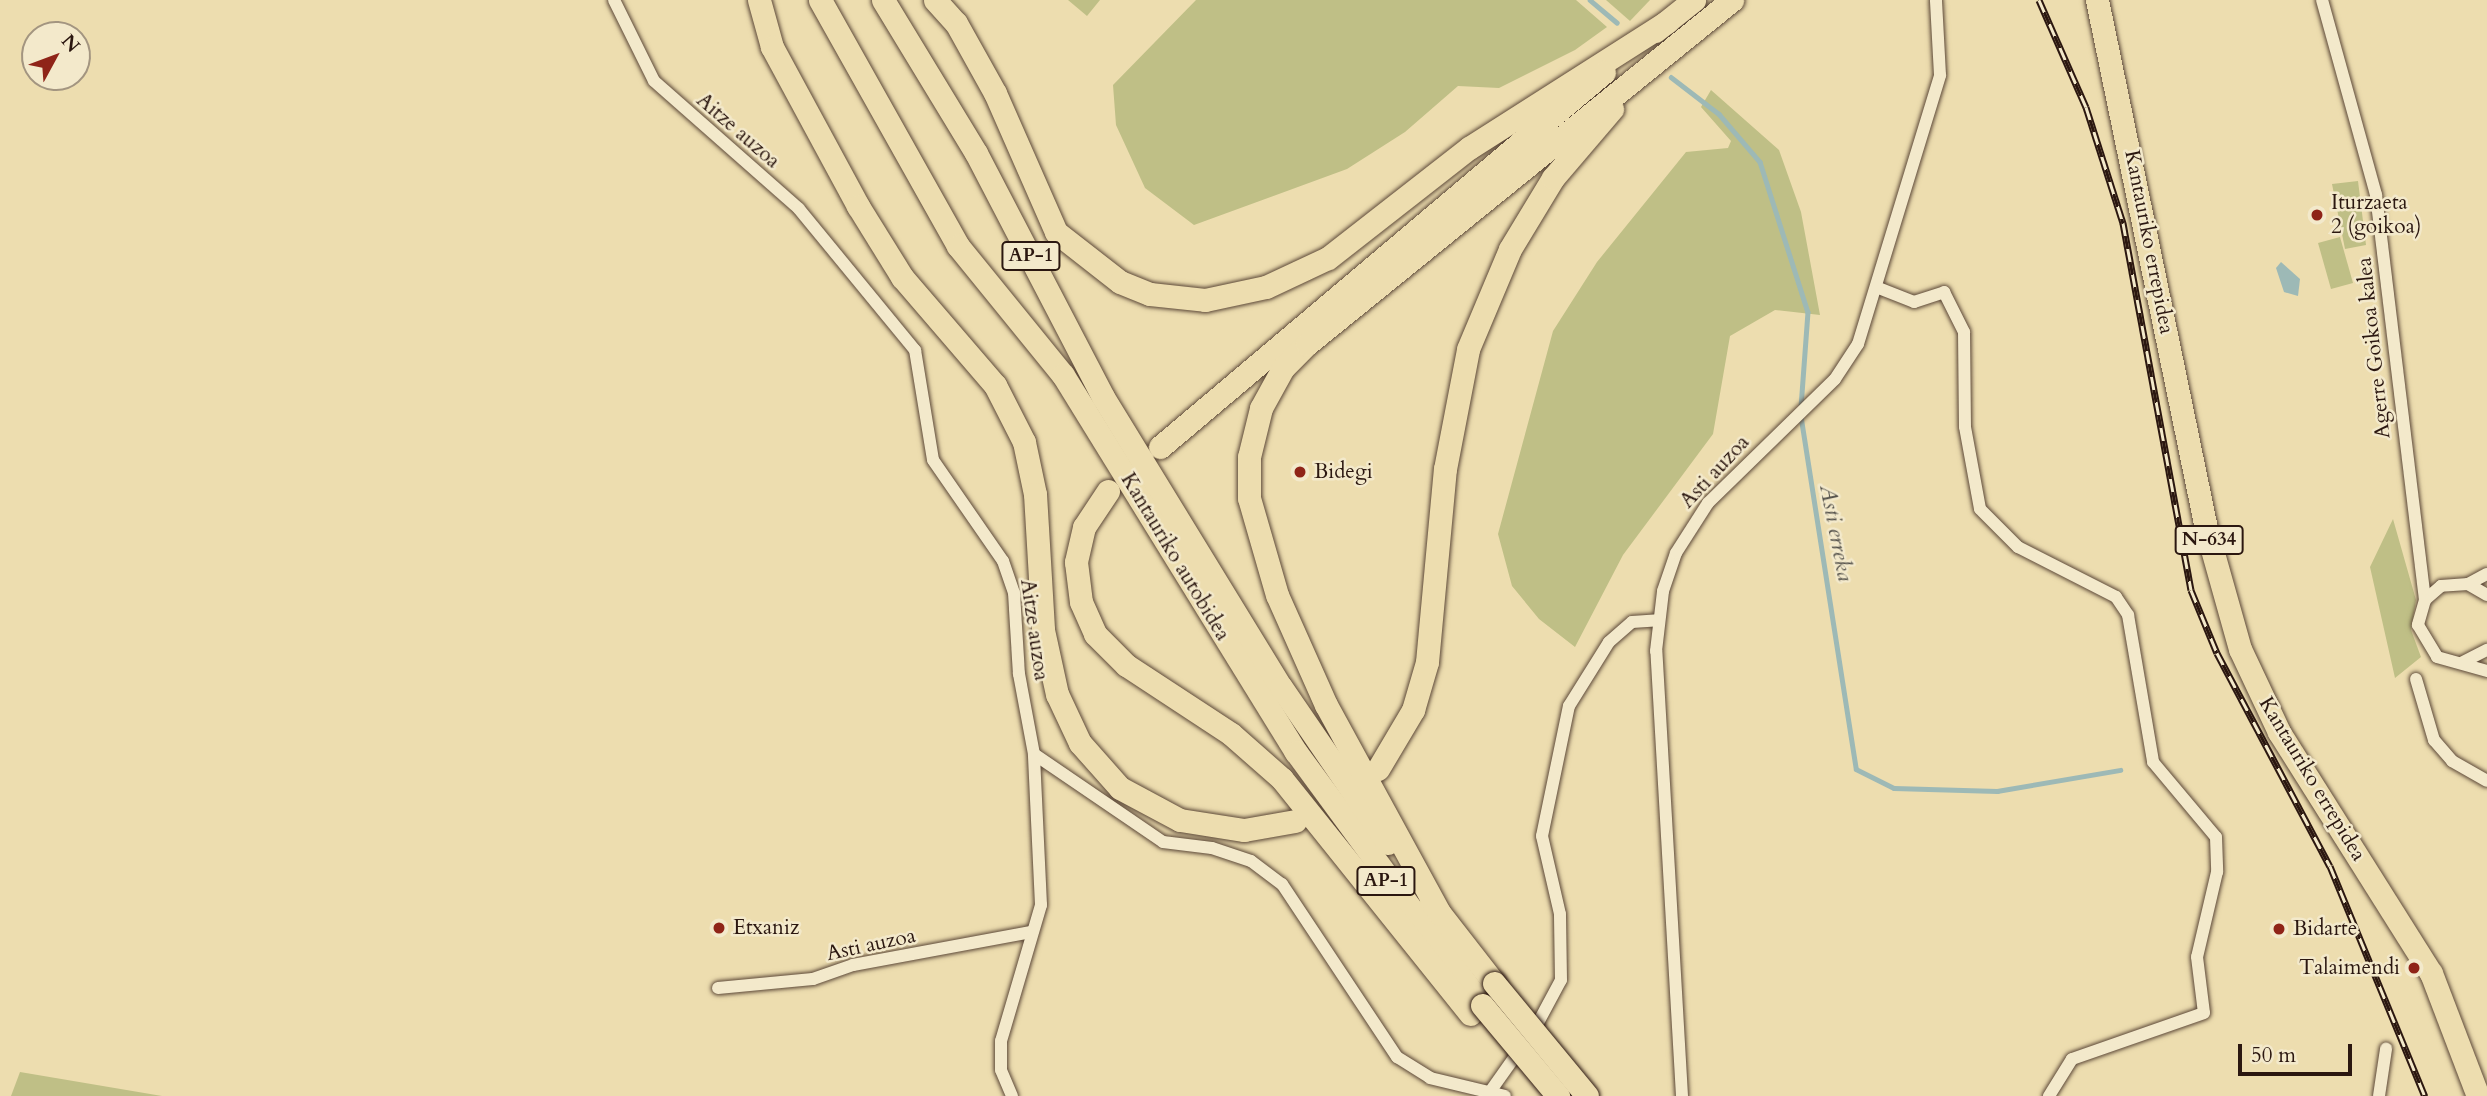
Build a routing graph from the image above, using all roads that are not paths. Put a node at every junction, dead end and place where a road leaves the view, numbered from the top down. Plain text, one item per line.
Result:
1 (614, 0) edge
2 (759, 0) edge
3 (820, 0) edge
4 (883, 0) edge
5 (935, 0) edge
6 (1694, 0) edge
7 (1732, 0) edge
8 (1936, 0) edge
9 (2097, 0) edge
10 (2107, 0) edge
11 (2322, 0) edge
12 (1667, 22) junction
13 (1657, 62) junction
14 (2116, 75) junction
15 (1876, 287) junction
16 (1160, 447) dead end
17 (1108, 491) dead end
18 (2424, 571) junction
19 (2487, 574) edge
20 (2448, 584) junction
21 (2468, 584) junction
22 (2487, 595) edge
23 (2424, 600) junction
24 (1658, 620) junction
25 (2487, 650) edge
26 (2461, 663) junction
27 (2487, 671) edge
28 (2416, 679) dead end
29 (1034, 754) junction
30 (1378, 769) dead end
31 (2487, 781) edge
32 (1295, 821) dead end
33 (1440, 914) junction
34 (1031, 932) junction
35 (718, 988) dead end
36 (1476, 1009) junction
37 (2386, 1049) dead end
38 (1488, 1094) edge
39 (1012, 1096) edge
40 (1505, 1096) edge
41 (1556, 1096) edge
42 (1587, 1096) edge
43 (1682, 1096) edge
44 (2049, 1096) edge
45 (2379, 1096) edge
46 (2478, 1096) edge

1 - 29 street, Aitze auzoa
2 - 32 highway
3 - 36 highway, Kantauriko autobidea / AP-1
4 - 33 highway, Kantauriko autobidea / AP-1
5 - 12 highway
6 - 12 highway
7 - 13 highway
8 - 15 street, Asti auzoa
9 - 14 highway, N-634
10 - 14 highway, N-634
11 - 18 street, Agerre Goikoa kalea
12 - 16 highway
13 - 30 highway
13 - 33 highway
14 - 46 highway, Kantauriko errepidea / N-634
15 - 24 street, Asti auzoa
15 - 44 street
17 - 36 highway
18 - 20 street
18 - 23 street, Agerre Goikoa kalea
19 - 21 street
20 - 21 street
20 - 23 street
21 - 22 street
23 - 26 street, Agerre Goikoa kalea
24 - 38 street
24 - 43 street, Asti auzoa
25 - 26 street
26 - 27 street, Agerre Goikoa kalea
28 - 31 street
29 - 34 street
29 - 38 street
33 - 42 highway, Kantauriko autobidea / AP-1, bridge
34 - 35 street, Asti auzoa
34 - 39 street
36 - 41 highway
37 - 45 street
38 - 40 street

